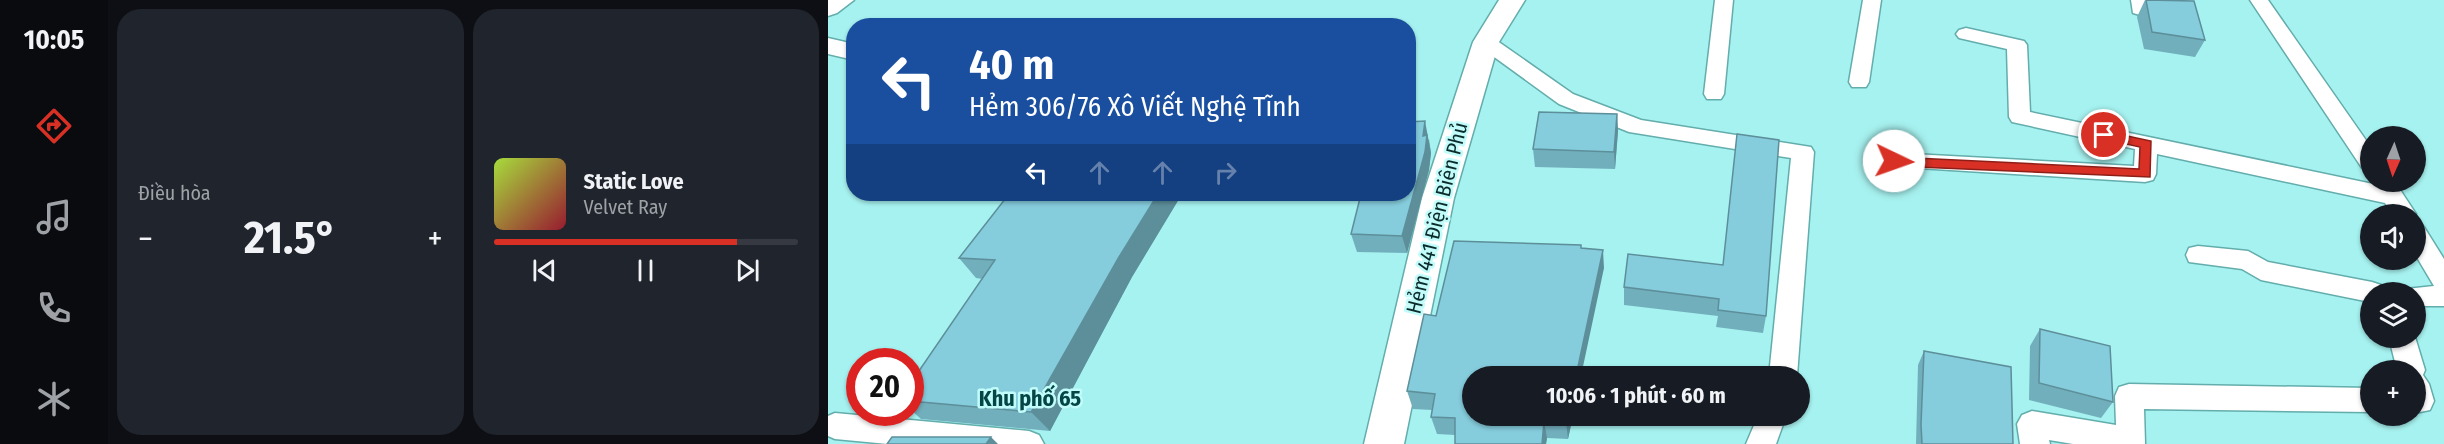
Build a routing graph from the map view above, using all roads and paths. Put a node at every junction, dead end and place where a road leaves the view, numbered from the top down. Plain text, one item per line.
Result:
1 (841, 0) edge
2 (1512, 0) edge
3 (1724, 0) edge
4 (1872, 0) edge
5 (2259, 0) edge
6 (828, 8) edge
7 (1966, 34) dead end
8 (1486, 42) junction
9 (828, 46) edge
10 (846, 50) edge
11 (1859, 82) dead end
12 (1714, 94) dead end
13 (2146, 144) junction
14 (2360, 148) edge
15 (1894, 161) dead end
16 (2393, 197) edge
17 (2426, 251) edge
18 (2198, 255) dead end
19 (2444, 281) edge
20 (2360, 290) edge
21 (2426, 296) edge
22 (2444, 296) edge
23 (1784, 366) edge
24 (2360, 400) edge
25 (835, 426) dead end
26 (1768, 426) edge
27 (1029, 444) edge
28 (1384, 444) edge
29 (1761, 444) edge
30 (2035, 444) edge

1 - 6 street
2 - 8 street, Hẻm 441 Điện Biên Phủ
3 - 12 lane
4 - 11 lane
5 - 14 lane
7 - 13 lane
8 - 23 lane
8 - 28 street, Hẻm 441 Điện Biên Phủ
9 - 10 street
13 - 15 lane
13 - 16 lane
17 - 19 lane
18 - 20 lane
21 - 22 lane
24 - 30 lane
25 - 27 lane
26 - 29 lane

